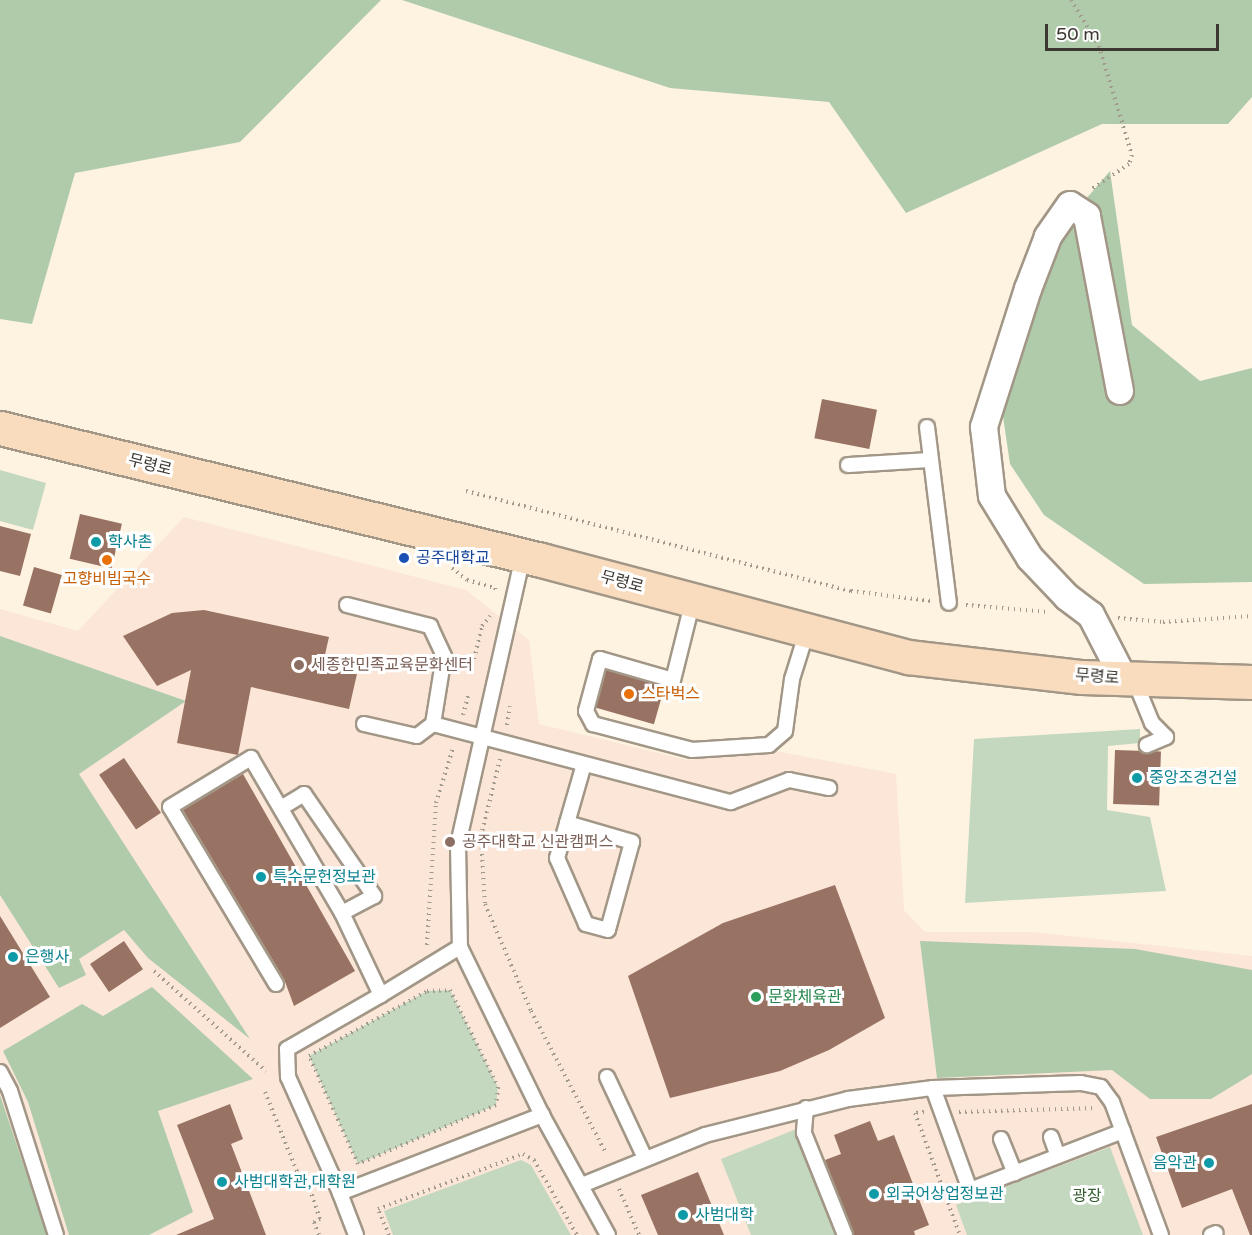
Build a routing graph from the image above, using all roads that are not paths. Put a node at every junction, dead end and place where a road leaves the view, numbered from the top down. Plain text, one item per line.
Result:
1 (1120, 391) dead end
2 (927, 427) dead end
3 (0, 428) edge
4 (930, 460) junction
5 (848, 465) dead end
6 (523, 556) junction
7 (693, 600) junction
8 (949, 603) road end
9 (347, 605) dead end
10 (807, 631) junction
11 (1129, 679) junction
12 (1252, 682) edge
13 (364, 724) dead end
14 (433, 724) junction
15 (483, 737) junction
16 (1147, 745) dead end
17 (584, 764) junction
18 (829, 788) dead end
19 (281, 808) junction
20 (567, 823) junction
21 (342, 913) junction
22 (460, 947) junction
23 (276, 984) dead end
24 (381, 995) junction
25 (0, 1072) edge
26 (607, 1077) dead end
27 (933, 1088) junction
28 (806, 1108) junction
29 (542, 1115) junction
30 (1123, 1131) junction
31 (1051, 1137) dead end
32 (1001, 1139) dead end
33 (1058, 1156) junction
34 (645, 1158) junction
35 (1015, 1173) junction
36 (582, 1185) junction
37 (339, 1193) junction
38 (56, 1235) edge
39 (356, 1235) edge
40 (608, 1235) edge
41 (845, 1235) edge
42 (1161, 1235) edge

1 - 11 street
2 - 4 lane
3 - 6 main road, 무령로
4 - 5 lane
4 - 8 lane
6 - 7 main road, 무령로
6 - 15 lane
7 - 10 main road, 무령로
7 - 10 lane
9 - 14 lane
10 - 11 main road, 무령로
11 - 12 main road, 무령로
11 - 16 lane
13 - 14 lane
14 - 15 lane
15 - 17 lane
15 - 22 lane
17 - 18 lane
17 - 20 lane
19 - 21 lane
19 - 21 lane
19 - 23 lane
20 - 20 lane
21 - 24 lane
22 - 24 lane
22 - 29 lane
24 - 37 lane
25 - 38 lane
26 - 34 lane
27 - 28 lane
27 - 30 lane
27 - 35 lane
28 - 34 lane
28 - 41 lane
29 - 36 lane
29 - 37 lane
30 - 33 lane
30 - 42 lane
31 - 33 lane
32 - 35 lane
33 - 35 lane
34 - 36 lane
36 - 40 lane
37 - 39 lane

